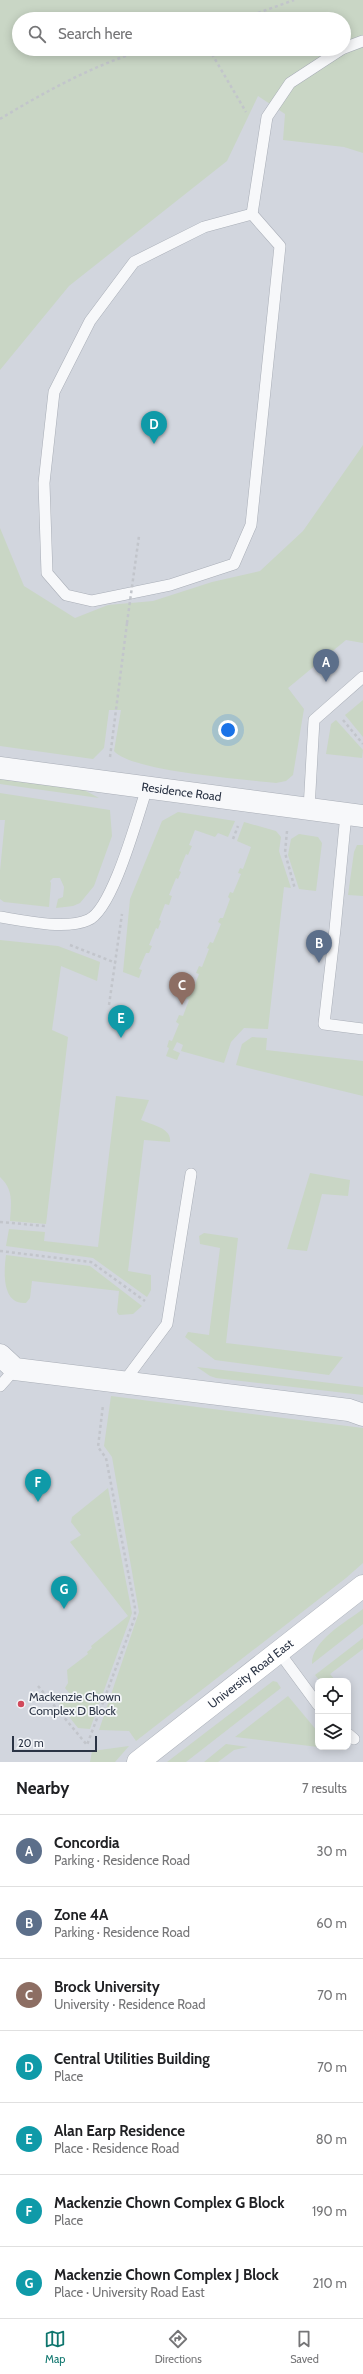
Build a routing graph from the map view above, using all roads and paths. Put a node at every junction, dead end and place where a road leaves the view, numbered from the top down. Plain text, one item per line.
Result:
1 (294, 0) edge
2 (261, 12) edge
3 (363, 41) edge
4 (351, 45) edge
5 (123, 56) edge
6 (213, 56) edge
7 (331, 56) edge
8 (0, 118) edge
9 (263, 141) junction
10 (252, 214) junction
11 (139, 536) dead end
12 (363, 677) edge
13 (340, 717) dead end
14 (363, 744) edge
15 (0, 768) edge
16 (106, 782) junction
17 (147, 788) junction
18 (309, 809) junction
19 (354, 815) edge
20 (239, 822) dead end
21 (288, 823) dead end
22 (233, 839) dead end
23 (295, 889) dead end
24 (123, 911) dead end
25 (0, 917) edge
26 (64, 943) dead end
27 (116, 964) junction
28 (109, 1005) dead end
29 (363, 1029) edge
30 (191, 1174) dead end
31 (0, 1222) edge
32 (45, 1226) dead end
33 (0, 1251) edge
34 (145, 1301) dead end
35 (8, 1362) edge
36 (114, 1382) junction
37 (0, 1386) edge
38 (358, 1411) edge
39 (363, 1586) edge
40 (279, 1652) junction
41 (38, 1686) dead end
42 (315, 1701) edge
43 (138, 1762) edge

1 - 2 path
3 - 4 lane
5 - 8 path
6 - 9 path
7 - 9 lane
9 - 10 lane
10 - 10 lane
11 - 16 path, bridge
12 - 18 lane
13 - 14 path
15 - 16 street, Residence Road
16 - 17 street, Residence Road
17 - 18 street, Residence Road
17 - 25 lane
18 - 19 street, Residence Road
19 - 29 lane
20 - 22 path
21 - 23 path
24 - 27 path
26 - 27 path
27 - 28 path
30 - 36 lane
31 - 32 path
33 - 34 path
35 - 36 street
35 - 37 lane
36 - 38 street
36 - 41 path
39 - 40 street, University Road East
40 - 42 lane
40 - 43 street, University Road East

